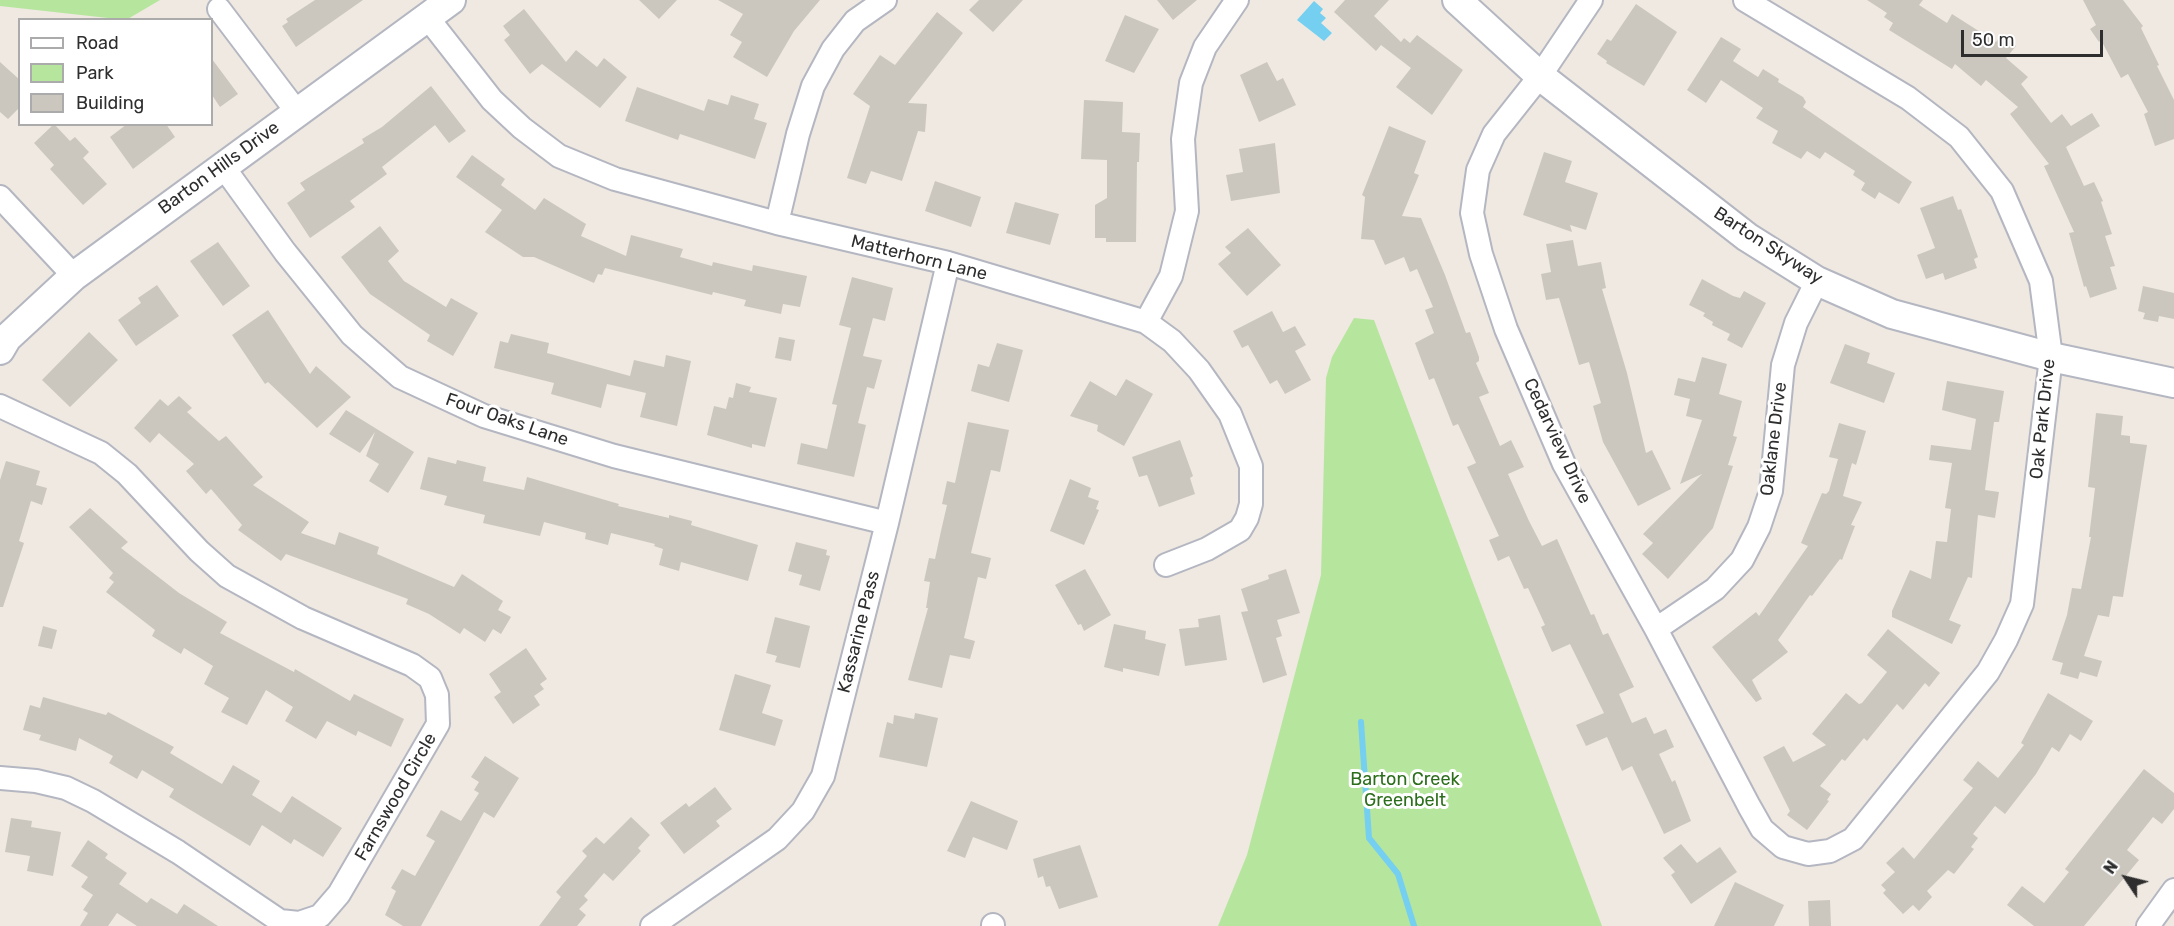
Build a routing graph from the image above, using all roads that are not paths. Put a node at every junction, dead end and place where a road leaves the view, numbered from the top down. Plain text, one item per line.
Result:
1 (451, 0) edge
2 (885, 0) edge
3 (1237, 0) edge
4 (1458, 0) edge
5 (1591, 0) edge
6 (1745, 0) edge
7 (219, 9) dead end
8 (427, 17) junction
9 (1540, 76) junction
10 (297, 112) junction
11 (222, 165) junction
12 (0, 197) edge
13 (777, 223) junction
14 (948, 263) junction
15 (74, 276) junction
16 (1817, 281) junction
17 (1146, 322) junction
18 (0, 350) edge
19 (2051, 357) junction
20 (2174, 383) edge
21 (0, 406) edge
22 (887, 523) junction
23 (1166, 565) dead end
24 (1656, 629) junction
25 (0, 778) edge
26 (1809, 854) joint
27 (2174, 890) edge
28 (652, 926) edge
29 (2148, 926) edge

1 - 8 street, Barton Hills Drive
2 - 13 street
3 - 17 street
4 - 9 street, Barton Skyway
5 - 9 street, Cedarview Drive
6 - 19 street, Oak Park Drive
7 - 10 street
8 - 10 street, Barton Hills Drive
8 - 13 street, Matterhorn Lane
9 - 16 street, Barton Skyway
9 - 24 street, Cedarview Drive
10 - 11 street, Barton Hills Drive
11 - 15 street, Barton Hills Drive
11 - 22 street, Four Oaks Lane
12 - 15 street
13 - 14 street, Matterhorn Lane
14 - 17 street, Matterhorn Lane
14 - 22 street, Kassarine Pass
15 - 18 street, Barton Hills Drive
16 - 19 street, Barton Skyway
16 - 24 street, Oaklane Drive
17 - 23 street, Matterhorn Lane
19 - 20 street, Barton Skyway
19 - 26 street, Oak Park Drive
21 - 25 street, Farnswood Circle
22 - 28 street, Kassarine Pass
24 - 26 street, Cedarview Drive
27 - 29 street

